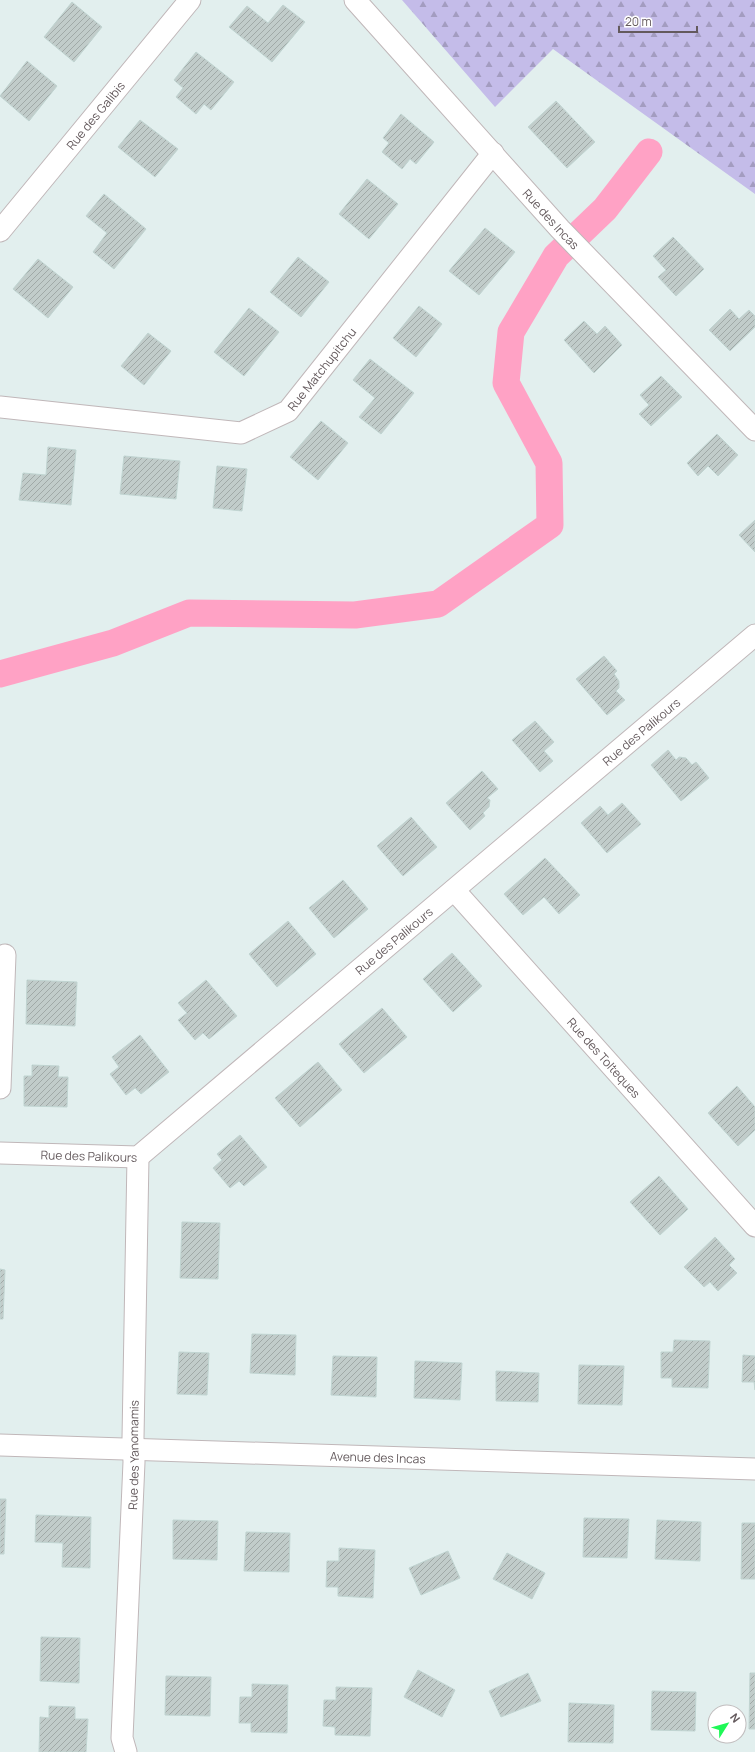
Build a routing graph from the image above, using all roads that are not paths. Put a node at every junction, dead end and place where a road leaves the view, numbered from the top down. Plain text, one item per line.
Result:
1 (190, 0) edge
2 (355, 0) edge
3 (493, 153) junction
4 (0, 231) edge
5 (0, 407) edge
6 (755, 430) edge
7 (755, 636) edge
8 (454, 890) junction
9 (5, 955) dead end
10 (0, 1088) edge
11 (0, 1152) edge
12 (138, 1157) junction
13 (755, 1226) edge
14 (0, 1445) edge
15 (134, 1450) junction
16 (755, 1469) edge
17 (126, 1752) edge

1 - 4 street, Rue des Galibis
2 - 3 street, Rue des Incas
3 - 5 street, Rue Matchupitchu
3 - 6 street, Rue des Incas
7 - 8 street, Rue des Palikours
8 - 12 street, Rue des Palikours
8 - 13 street, Rue des Tolteques
9 - 10 street
11 - 12 street, Rue des Palikours
12 - 15 street, Rue des Yanomamis
14 - 15 street, Avenue des Incas
15 - 16 street, Avenue des Incas
15 - 17 street, Rue des Yanomamis

